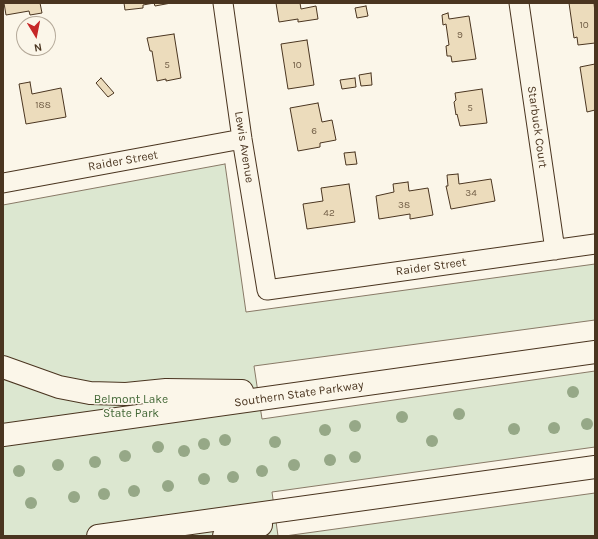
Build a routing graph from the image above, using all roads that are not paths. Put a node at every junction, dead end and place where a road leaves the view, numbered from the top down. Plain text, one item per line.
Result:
1 (223, 3) edge
2 (519, 3) edge
3 (242, 139) junction
4 (3, 183) edge
5 (595, 244) edge
6 (555, 250) junction
7 (266, 290) joint
8 (595, 352) edge
9 (3, 368) edge
10 (314, 392) junction
11 (3, 435) edge
12 (595, 467) edge
13 (331, 505) junction
14 (98, 536) edge
15 (224, 536) edge

1 - 3 street, Lewis Avenue
2 - 6 street, Starbuck Court
3 - 4 street, Raider Street
3 - 7 street, Lewis Avenue
5 - 6 street, Raider Street
6 - 7 street, Raider Street
8 - 10 highway, Southern State Parkway
9 - 10 highway
10 - 11 highway, Southern State Parkway
12 - 13 highway
13 - 14 highway
13 - 15 highway

